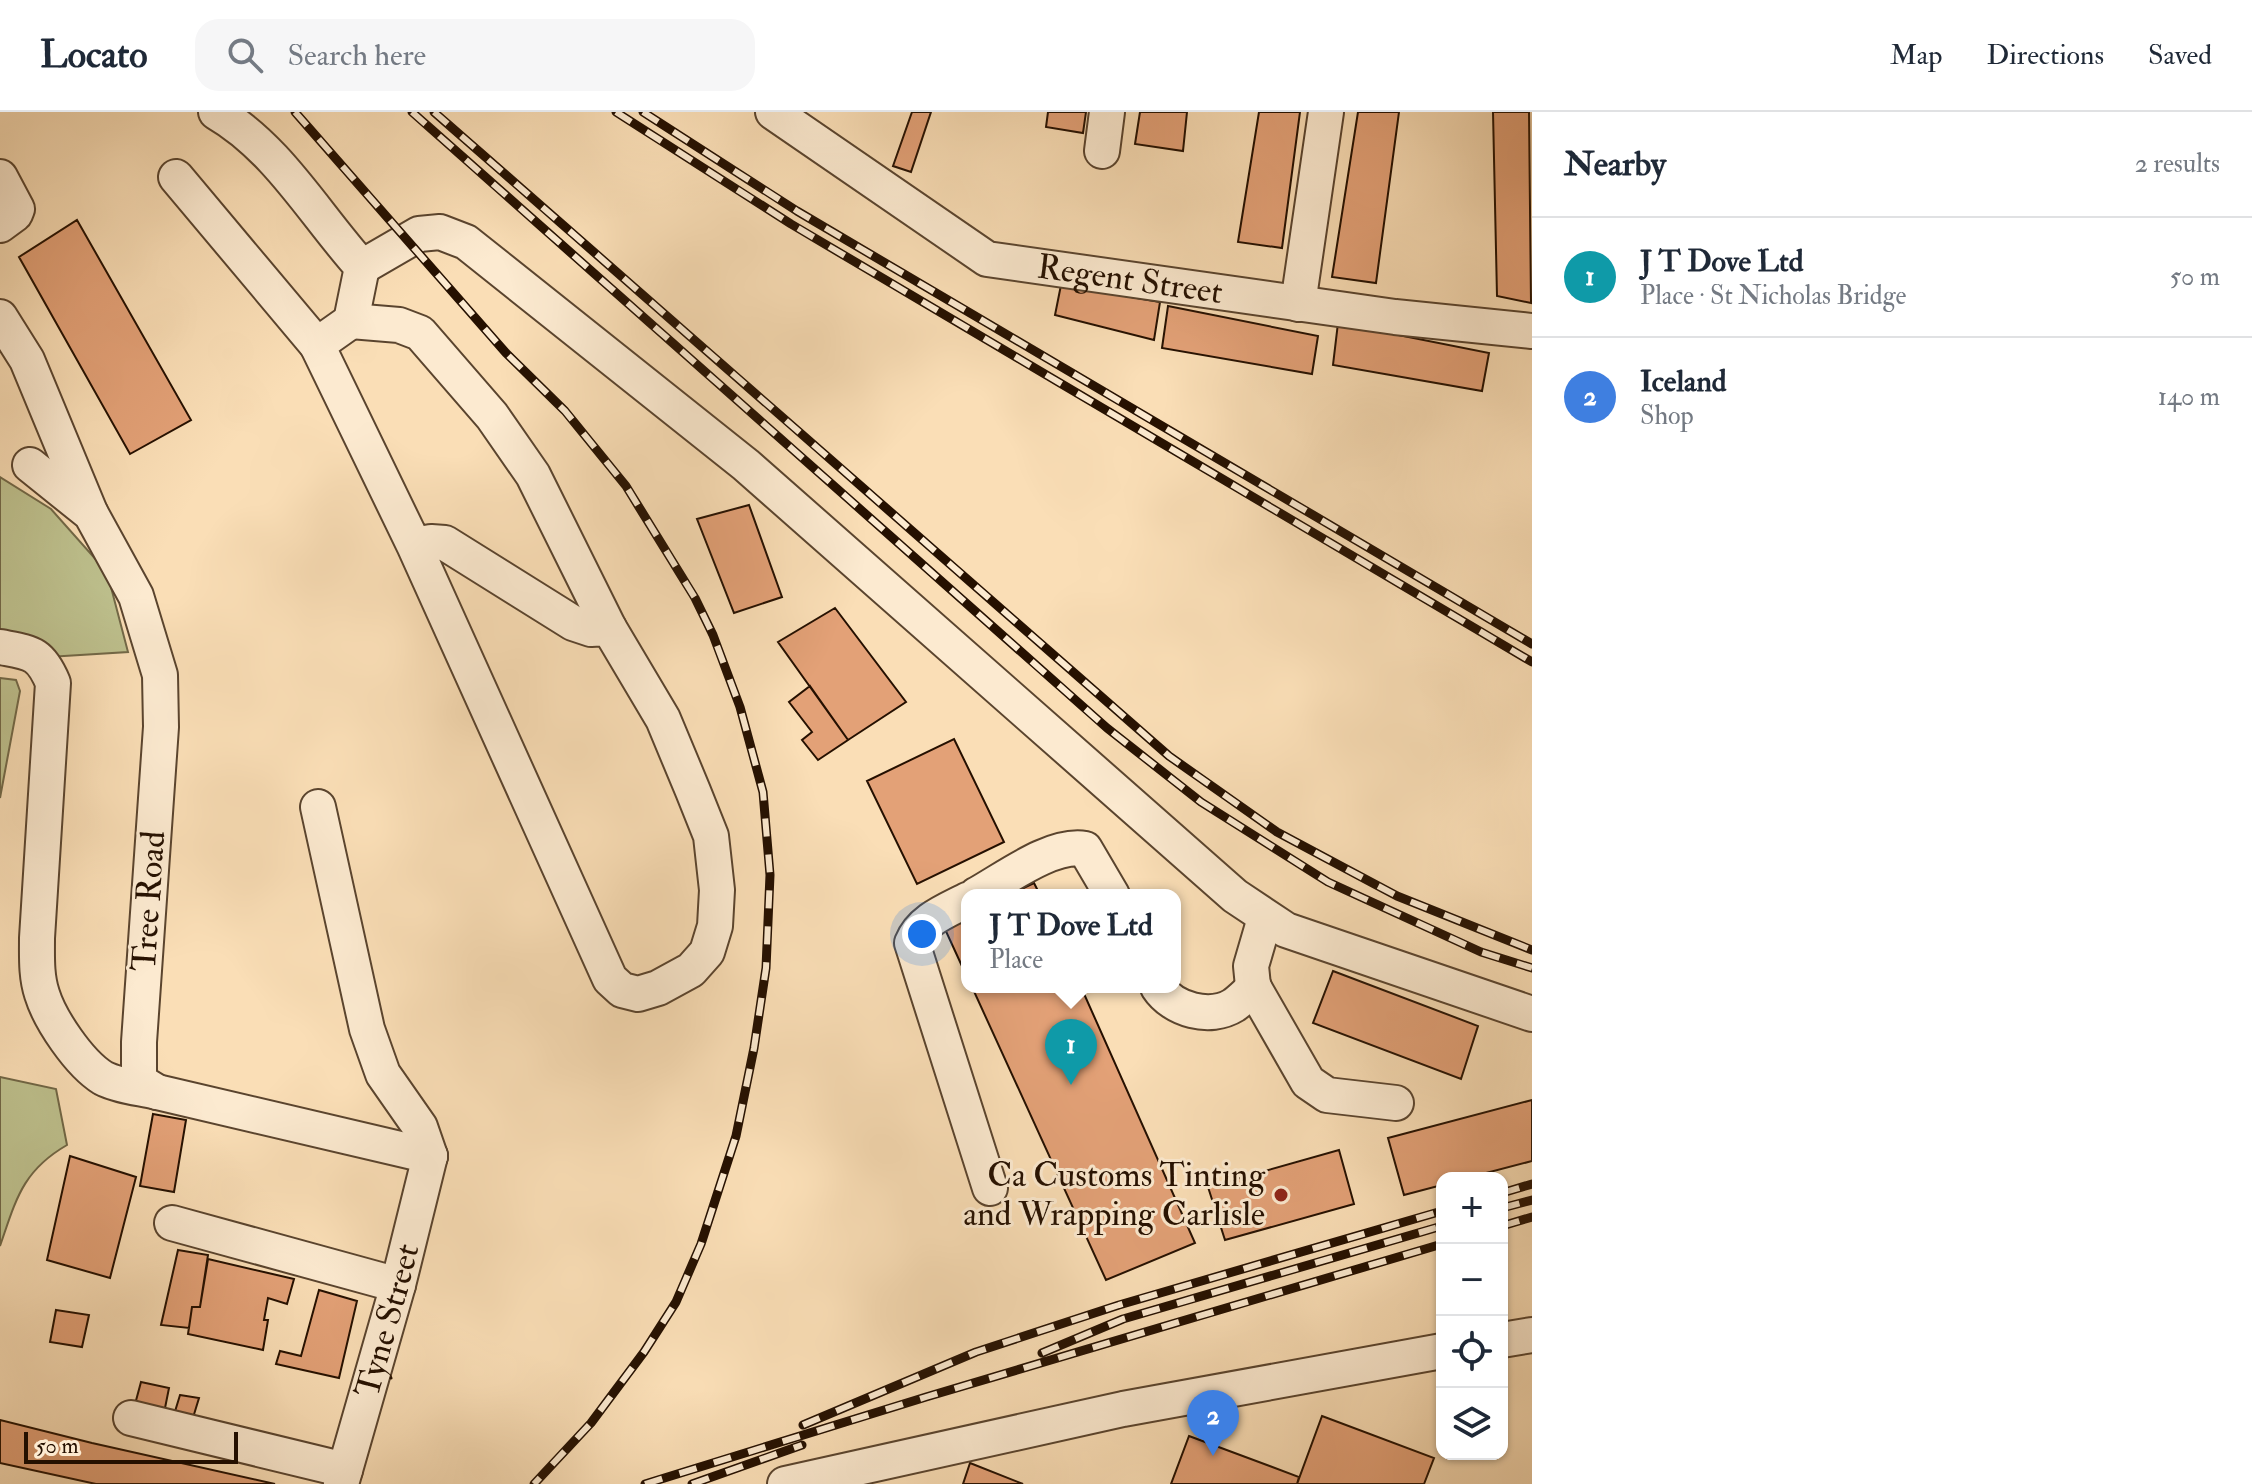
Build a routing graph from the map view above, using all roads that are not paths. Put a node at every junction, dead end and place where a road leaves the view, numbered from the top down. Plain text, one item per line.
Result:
1 (216, 112) edge
2 (773, 112) edge
3 (1107, 112) edge
4 (1326, 112) edge
5 (1102, 151) dead end
6 (0, 177) edge
7 (176, 177) dead end
8 (0, 225) edge
9 (362, 267) junction
10 (1298, 304) junction
11 (0, 317) edge
12 (351, 321) junction
13 (1532, 331) edge
14 (317, 345) junction
15 (10, 358) edge
16 (30, 465) dead end
17 (91, 514) junction
18 (414, 545) junction
19 (609, 628) junction
20 (0, 647) edge
21 (318, 807) dead end
22 (987, 889) edge
23 (1108, 889) edge
24 (961, 903) edge
25 (1275, 924) junction
26 (1254, 987) junction
27 (1162, 993) edge
28 (1532, 1014) edge
29 (157, 1092) junction
30 (1396, 1103) dead end
31 (430, 1156) junction
32 (990, 1188) dead end
33 (172, 1223) dead end
34 (398, 1285) junction
35 (1532, 1335) edge
36 (1508, 1339) edge
37 (1436, 1352) edge
38 (131, 1418) dead end
39 (906, 1470) edge
40 (343, 1477) edge
41 (785, 1484) edge

1 - 9 street
2 - 10 street, Regent Street
3 - 5 street
4 - 10 street
6 - 8 street
7 - 14 street
9 - 12 street
9 - 25 street
10 - 13 street, Regent Street
11 - 15 street
12 - 14 street
12 - 19 street
14 - 18 street
15 - 17 street
16 - 17 street, Tree Road
17 - 29 street, Tree Road
18 - 19 street
18 - 19 street
20 - 29 street
21 - 31 street
22 - 23 street
24 - 32 street
25 - 26 street
25 - 28 street
26 - 27 street
26 - 30 street
29 - 31 street
31 - 34 street, Tyne Street
33 - 34 street
34 - 40 street, Tyne Street
35 - 36 street
37 - 39 street
38 - 40 street
39 - 41 street

